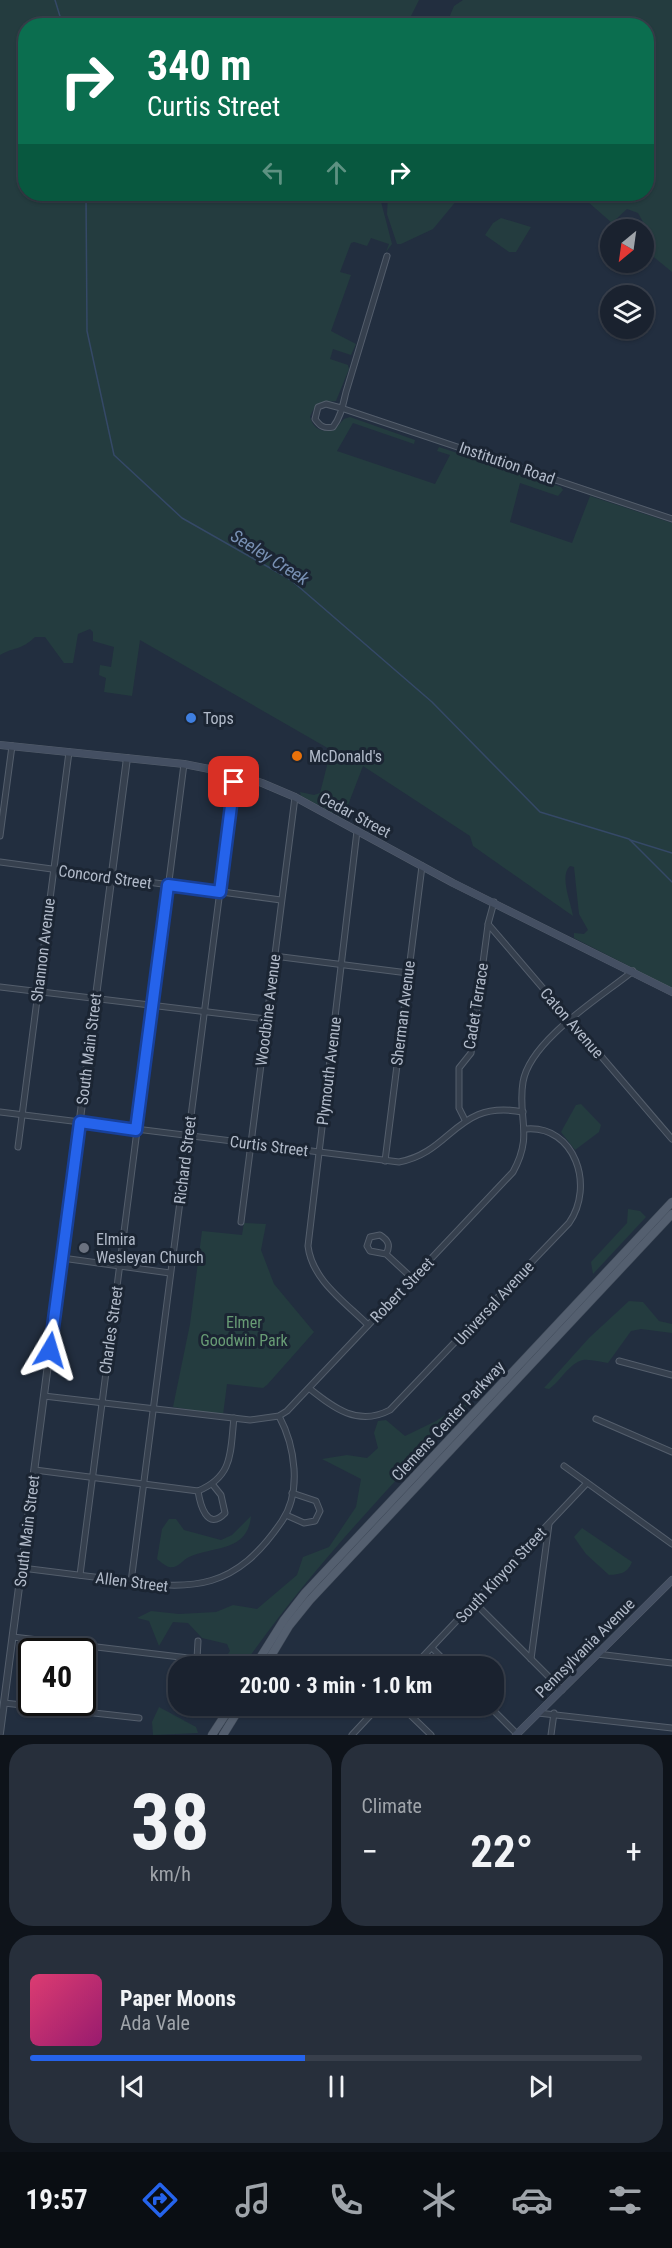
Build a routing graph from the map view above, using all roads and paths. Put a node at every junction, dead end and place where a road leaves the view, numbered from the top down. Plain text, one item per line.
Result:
1 (387, 256) dead end
2 (341, 408) junction
3 (672, 519) edge
4 (0, 745) edge
5 (12, 746) junction
6 (69, 752) junction
7 (127, 758) junction
8 (184, 764) junction
9 (235, 774) junction
10 (295, 797) junction
11 (357, 831) junction
12 (0, 836) edge
13 (0, 862) edge
14 (422, 866) junction
15 (54, 870) junction
16 (111, 877) junction
17 (168, 885) junction
18 (220, 892) junction
19 (281, 900) junction
20 (494, 902) junction
21 (488, 924) junction
22 (274, 956) junction
23 (342, 966) junction
24 (633, 971) junction
25 (408, 973) junction
26 (0, 987) edge
27 (38, 992) junction
28 (672, 992) edge
29 (95, 1000) junction
30 (153, 1007) junction
31 (204, 1014) junction
32 (266, 1019) junction
33 (570, 1021) junction
34 (0, 1112) edge
35 (523, 1112) junction
36 (22, 1115) junction
37 (465, 1120) junction
38 (80, 1122) junction
39 (526, 1129) junction
40 (136, 1130) junction
41 (189, 1136) junction
42 (672, 1139) edge
43 (251, 1144) junction
44 (18, 1148) dead end
45 (319, 1153) junction
46 (385, 1161) junction
47 (672, 1202) edge
48 (672, 1214) edge
49 (241, 1222) dead end
50 (386, 1254) dead end
51 (62, 1258) junction
52 (120, 1266) junction
53 (170, 1273) junction
54 (413, 1279) junction
55 (368, 1325) junction
56 (619, 1361) dead end
57 (672, 1375) edge
58 (310, 1389) junction
59 (44, 1396) junction
60 (102, 1403) junction
61 (154, 1408) junction
62 (279, 1416) junction
63 (234, 1418) junction
64 (596, 1419) dead end
65 (672, 1452) edge
66 (564, 1466) dead end
67 (35, 1470) junction
68 (93, 1477) junction
69 (144, 1483) junction
70 (587, 1483) junction
71 (213, 1485) junction
72 (198, 1491) junction
73 (292, 1493) junction
74 (286, 1515) junction
75 (549, 1524) junction
76 (672, 1544) edge
77 (22, 1568) junction
78 (80, 1575) junction
79 (672, 1580) edge
80 (131, 1582) junction
81 (474, 1603) junction
82 (13, 1637) junction
83 (198, 1641) dead end
84 (432, 1648) junction
85 (597, 1654) junction
86 (261, 1656) edge
87 (271, 1656) edge
88 (424, 1656) edge
89 (440, 1656) edge
90 (531, 1659) junction
91 (672, 1663) edge
92 (561, 1690) junction
93 (4, 1703) junction
94 (538, 1713) junction
95 (554, 1713) junction
96 (224, 1716) edge
97 (235, 1716) edge
98 (370, 1716) edge
99 (411, 1716) edge
100 (499, 1716) edge
101 (139, 1718) dead end
102 (672, 1728) edge
103 (0, 1733) edge
104 (212, 1735) edge
105 (223, 1735) edge
106 (352, 1735) edge
107 (431, 1735) edge
108 (517, 1735) edge
109 (551, 1735) edge

1 - 2 street, Institution Road
2 - 2 street, Institution Road
2 - 3 street, Institution Road
4 - 5 main road, Cedar Street
5 - 6 main road, Cedar Street
5 - 12 street
6 - 7 main road, Cedar Street
6 - 15 street, Shannon Avenue
7 - 8 main road, Cedar Street
7 - 16 street, South Main Street
8 - 9 main road, Cedar Street
8 - 17 street, Charles Street
9 - 10 main road, Cedar Street
9 - 18 street, Richard Street
10 - 11 main road, Cedar Street
10 - 19 street, Woodbine Avenue
11 - 14 main road, Cedar Street
11 - 23 street, Plymouth Avenue
13 - 15 street, Concord Street
14 - 20 main road, Cedar Street
14 - 25 street, Sherman Avenue
15 - 16 street, Concord Street
15 - 27 street, Shannon Avenue
16 - 17 street, Concord Street
16 - 29 street, South Main Street
17 - 18 street, Concord Street
17 - 30 street, Charles Street
18 - 19 street, Concord Street
18 - 31 street, Richard Street
19 - 22 street, Woodbine Avenue
20 - 21 street
20 - 24 main road, Cedar Street
21 - 33 street, Caton Avenue
21 - 37 street, Cadet Terrace
22 - 23 street
22 - 32 street, Woodbine Avenue
23 - 25 street
23 - 45 street, Plymouth Avenue
24 - 28 main road, Cedar Street
24 - 33 street, Robert Street
25 - 46 street, Sherman Avenue
26 - 27 street
27 - 29 street
27 - 36 street, Shannon Avenue
29 - 30 street
29 - 38 street, South Main Street
30 - 31 street
30 - 40 street, Charles Street
31 - 32 street
31 - 41 street, Richard Street
32 - 43 street, Woodbine Avenue
33 - 35 street, Robert Street
33 - 42 street, Caton Avenue
34 - 36 street, Curtis Street
35 - 37 street, Curtis Street
35 - 39 street, Robert Street
36 - 38 street, Curtis Street
36 - 44 street, Shannon Avenue
37 - 46 street, Curtis Street
38 - 40 street, Curtis Street
38 - 51 street, South Main Street
39 - 54 street, Robert Street
39 - 58 street, Universal Avenue
40 - 41 street, Curtis Street
40 - 52 street, Charles Street
41 - 43 street, Curtis Street
41 - 53 street, Richard Street
43 - 45 street, Curtis Street
43 - 49 street, Woodbine Avenue
45 - 46 street, Curtis Street
45 - 55 street, Plymouth Avenue
47 - 86 main road, Clemens Center Parkway
48 - 87 main road, Clemens Center Parkway
50 - 54 street
51 - 52 street
51 - 59 street, South Main Street
52 - 53 street
52 - 60 street, Charles Street
53 - 61 street, Richard Street
54 - 55 street, Robert Street
55 - 58 street, Robert Street
56 - 57 street
58 - 62 street, Robert Street
59 - 60 street
59 - 67 street, South Main Street
60 - 61 street
60 - 68 street, Charles Street
61 - 63 street
61 - 69 street, Richard Street
62 - 63 street
62 - 73 street, Allen Street
63 - 71 street
64 - 65 street
66 - 70 street
67 - 68 street
67 - 77 street, South Main Street
68 - 69 street
68 - 78 street, Charles Street
69 - 72 street
69 - 80 street, Richard Street
70 - 75 street, South Kinyon Street
70 - 76 street
71 - 72 street
71 - 72 street
73 - 74 street, Allen Street
73 - 74 street
74 - 80 street, Allen Street
75 - 81 street, South Kinyon Street
75 - 90 street
77 - 78 street, Allen Street
77 - 82 street, South Main Street
78 - 80 street, Allen Street
79 - 85 main road, Pennsylvania Avenue
81 - 84 street, South Kinyon Street
81 - 90 street
82 - 83 street
82 - 93 street, South Main Street
84 - 88 street, South Kinyon Street
84 - 89 street
85 - 91 street
85 - 92 main road, Pennsylvania Avenue
90 - 92 street
92 - 94 main road, Pennsylvania Avenue
93 - 101 street
93 - 103 street, South Main Street
94 - 95 street
94 - 108 main road, Pennsylvania Avenue
95 - 102 street
95 - 109 street
96 - 104 main road
97 - 105 main road
98 - 106 street
99 - 107 street
100 - 108 street

